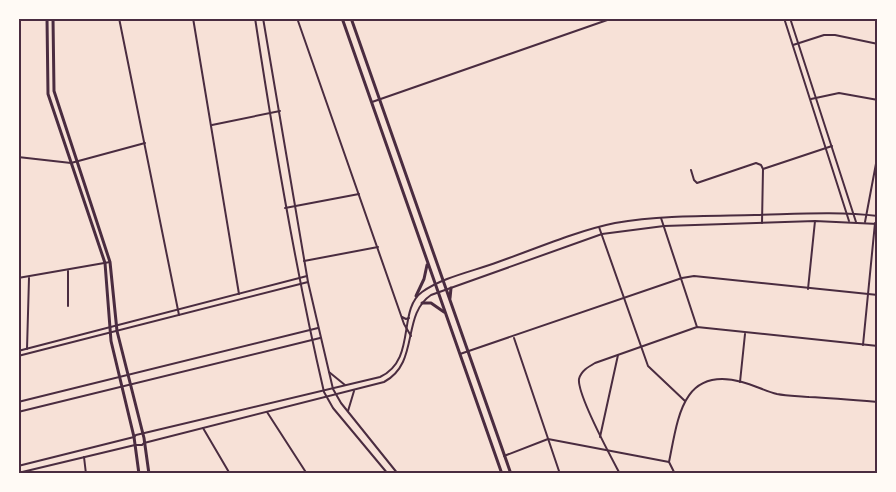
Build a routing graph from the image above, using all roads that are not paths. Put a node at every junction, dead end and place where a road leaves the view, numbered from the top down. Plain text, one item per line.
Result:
1 (47, 18) edge
2 (53, 18) edge
3 (119, 18) edge
4 (207, 18) edge
5 (255, 18) edge
6 (263, 18) edge
7 (297, 18) edge
8 (342, 18) edge
9 (351, 18) edge
10 (613, 18) edge
11 (784, 18) edge
12 (790, 18) edge
13 (193, 19) edge
14 (798, 44) junction
15 (878, 44) edge
16 (793, 45) junction
17 (816, 97) junction
18 (380, 99) junction
19 (811, 99) junction
20 (878, 100) edge
21 (372, 102) junction
22 (280, 111) junction
23 (269, 113) junction
24 (64, 124) junction
25 (212, 125) junction
26 (58, 126) junction
27 (145, 142) junction
28 (832, 146) junction
29 (827, 148) junction
30 (878, 154) edge
31 (18, 157) edge
32 (77, 162) junction
33 (71, 163) junction
34 (763, 169) junction
35 (691, 170) dead end
36 (359, 194) junction
37 (296, 206) junction
38 (285, 208) junction
39 (848, 213) junction
40 (855, 213) junction
41 (866, 214) junction
42 (763, 215) junction
43 (878, 216) edge
44 (661, 218) junction
45 (815, 221) junction
46 (849, 221) junction
47 (856, 222) junction
48 (865, 222) junction
49 (762, 223) junction
50 (876, 224) edge
51 (664, 226) junction
52 (599, 227) junction
53 (602, 234) junction
54 (378, 247) junction
55 (304, 261) junction
56 (110, 262) junction
57 (105, 263) junction
58 (427, 263) junction
59 (68, 271) junction
60 (439, 272) junction
61 (307, 276) junction
62 (18, 278) edge
63 (29, 278) junction
64 (298, 279) junction
65 (681, 279) junction
66 (448, 280) junction
67 (308, 282) junction
68 (443, 282) junction
69 (300, 284) junction
70 (435, 285) junction
71 (451, 288) junction
72 (808, 289) junction
73 (445, 290) junction
74 (438, 292) junction
75 (239, 294) junction
76 (868, 294) junction
77 (878, 295) edge
78 (416, 296) junction
79 (624, 299) junction
80 (422, 303) junction
81 (451, 303) junction
82 (68, 306) dead end
83 (178, 310) junction
84 (445, 313) junction
85 (179, 315) junction
86 (402, 317) junction
87 (409, 318) junction
88 (117, 326) junction
89 (110, 327) junction
90 (697, 327) junction
91 (318, 328) junction
92 (309, 330) junction
93 (406, 330) junction
94 (117, 331) junction
95 (110, 333) junction
96 (745, 333) junction
97 (411, 336) junction
98 (513, 337) junction
99 (321, 338) junction
100 (312, 340) junction
101 (863, 345) junction
102 (878, 346) edge
103 (640, 347) junction
104 (27, 349) junction
105 (18, 351) edge
106 (468, 351) junction
107 (460, 354) junction
108 (619, 354) junction
109 (18, 356) edge
110 (328, 371) junction
111 (128, 375) junction
112 (120, 377) junction
113 (740, 382) junction
114 (130, 384) junction
115 (122, 386) junction
116 (345, 386) junction
117 (333, 389) junction
118 (354, 390) junction
119 (324, 392) junction
120 (335, 395) junction
121 (327, 397) junction
122 (685, 400) junction
123 (18, 402) edge
124 (878, 402) edge
125 (18, 411) edge
126 (348, 411) junction
127 (267, 412) junction
128 (203, 428) junction
129 (142, 435) junction
130 (134, 437) junction
131 (600, 437) junction
132 (548, 439) junction
133 (144, 443) junction
134 (135, 445) junction
135 (608, 450) junction
136 (504, 456) junction
137 (84, 457) junction
138 (669, 462) junction
139 (18, 466) edge
140 (33, 469) junction
141 (18, 473) edge
142 (34, 474) edge
143 (86, 474) edge
144 (140, 474) edge
145 (149, 474) edge
146 (230, 474) edge
147 (307, 474) edge
148 (388, 474) edge
149 (398, 474) edge
150 (502, 474) edge
151 (511, 474) edge
152 (560, 474) edge
153 (620, 474) edge
154 (675, 474) edge

1 - 26 main road
2 - 24 main road
3 - 27 street
4 - 13 street
5 - 23 street
6 - 22 street
7 - 36 street
8 - 21 main road
9 - 18 main road
10 - 18 street
11 - 16 street
12 - 14 street
13 - 25 street
14 - 15 street
14 - 16 street
14 - 17 street
16 - 19 street
17 - 19 street
17 - 20 street
17 - 28 street
18 - 21 street
18 - 60 main road
19 - 29 street
21 - 58 main road
22 - 23 street
22 - 37 street
23 - 25 street
23 - 38 street
24 - 26 main road
24 - 32 main road
25 - 75 street
26 - 33 main road
27 - 32 street
27 - 83 street
28 - 29 street
28 - 40 street
29 - 34 street
29 - 39 street
30 - 41 street
31 - 33 street
32 - 33 street
32 - 56 main road
33 - 57 main road
34 - 35 street
34 - 42 street
36 - 37 street
36 - 54 street
37 - 38 street
37 - 55 street
38 - 64 street
39 - 40 street
39 - 42 street
39 - 46 street
40 - 41 street
40 - 47 street
41 - 43 street
41 - 48 street
42 - 44 street
42 - 49 street
44 - 51 street
44 - 52 street
45 - 46 street
45 - 49 street
45 - 72 street
46 - 47 street
47 - 48 street
48 - 50 street
49 - 51 street
50 - 76 street
51 - 53 street
51 - 65 street
52 - 53 street
52 - 66 street
53 - 71 street
53 - 79 street
54 - 55 street
54 - 86 street
55 - 61 street
56 - 57 street
56 - 88 main road
57 - 59 street
57 - 89 main road
58 - 70 main road
58 - 78 main road
59 - 63 street
59 - 82 street
60 - 66 main road
60 - 68 main road
61 - 64 street
61 - 67 street
62 - 63 street
63 - 104 street
64 - 69 street
64 - 75 street
65 - 72 street
65 - 79 street
65 - 90 street
66 - 68 street
67 - 69 street
67 - 91 street
68 - 70 street
68 - 73 main road
69 - 85 street
69 - 92 street
70 - 74 main road
70 - 78 street
71 - 73 street
71 - 81 main road
72 - 76 street
73 - 74 street
73 - 81 main road
74 - 80 street
74 - 84 main road
75 - 83 street
76 - 77 street
76 - 101 street
78 - 87 street
79 - 98 street
79 - 103 street
80 - 84 main road
80 - 97 street
81 - 106 main road
83 - 85 street
83 - 88 street
84 - 107 main road
85 - 94 street
86 - 87 street
86 - 93 street
87 - 93 street
88 - 89 street
88 - 94 main road
89 - 95 main road
89 - 104 street
90 - 96 street
90 - 103 street
91 - 92 street
91 - 99 street
92 - 100 street
92 - 111 street
93 - 97 street
93 - 116 street
94 - 95 street
94 - 111 main road
95 - 109 street
95 - 112 main road
96 - 101 street
96 - 113 street
97 - 118 street
98 - 106 street
98 - 132 street
99 - 100 street
99 - 110 street
100 - 114 street
100 - 119 street
101 - 102 street
103 - 108 street
103 - 122 street
104 - 105 street
106 - 107 street
106 - 136 main road
107 - 150 main road
108 - 131 street
108 - 131 street
110 - 116 street
110 - 117 street
111 - 112 street
111 - 114 main road
112 - 115 main road
112 - 123 street
113 - 122 street
113 - 124 street
114 - 115 street
114 - 129 main road
115 - 125 street
115 - 130 main road
116 - 117 street
117 - 119 street
117 - 120 street
118 - 120 street
118 - 126 street
119 - 121 street
119 - 129 street
120 - 121 street
120 - 126 street
121 - 127 street
121 - 148 street
122 - 138 street
126 - 149 street
127 - 128 street
127 - 147 street
128 - 133 street
128 - 146 street
129 - 130 street
129 - 133 main road
130 - 134 main road
130 - 139 street
131 - 135 street
132 - 135 street
132 - 136 street
132 - 152 street
133 - 134 street
133 - 145 main road
134 - 137 street
134 - 144 main road
135 - 138 street
135 - 153 street
136 - 151 main road
137 - 140 street
137 - 143 street
138 - 154 street
140 - 141 street
140 - 142 street

